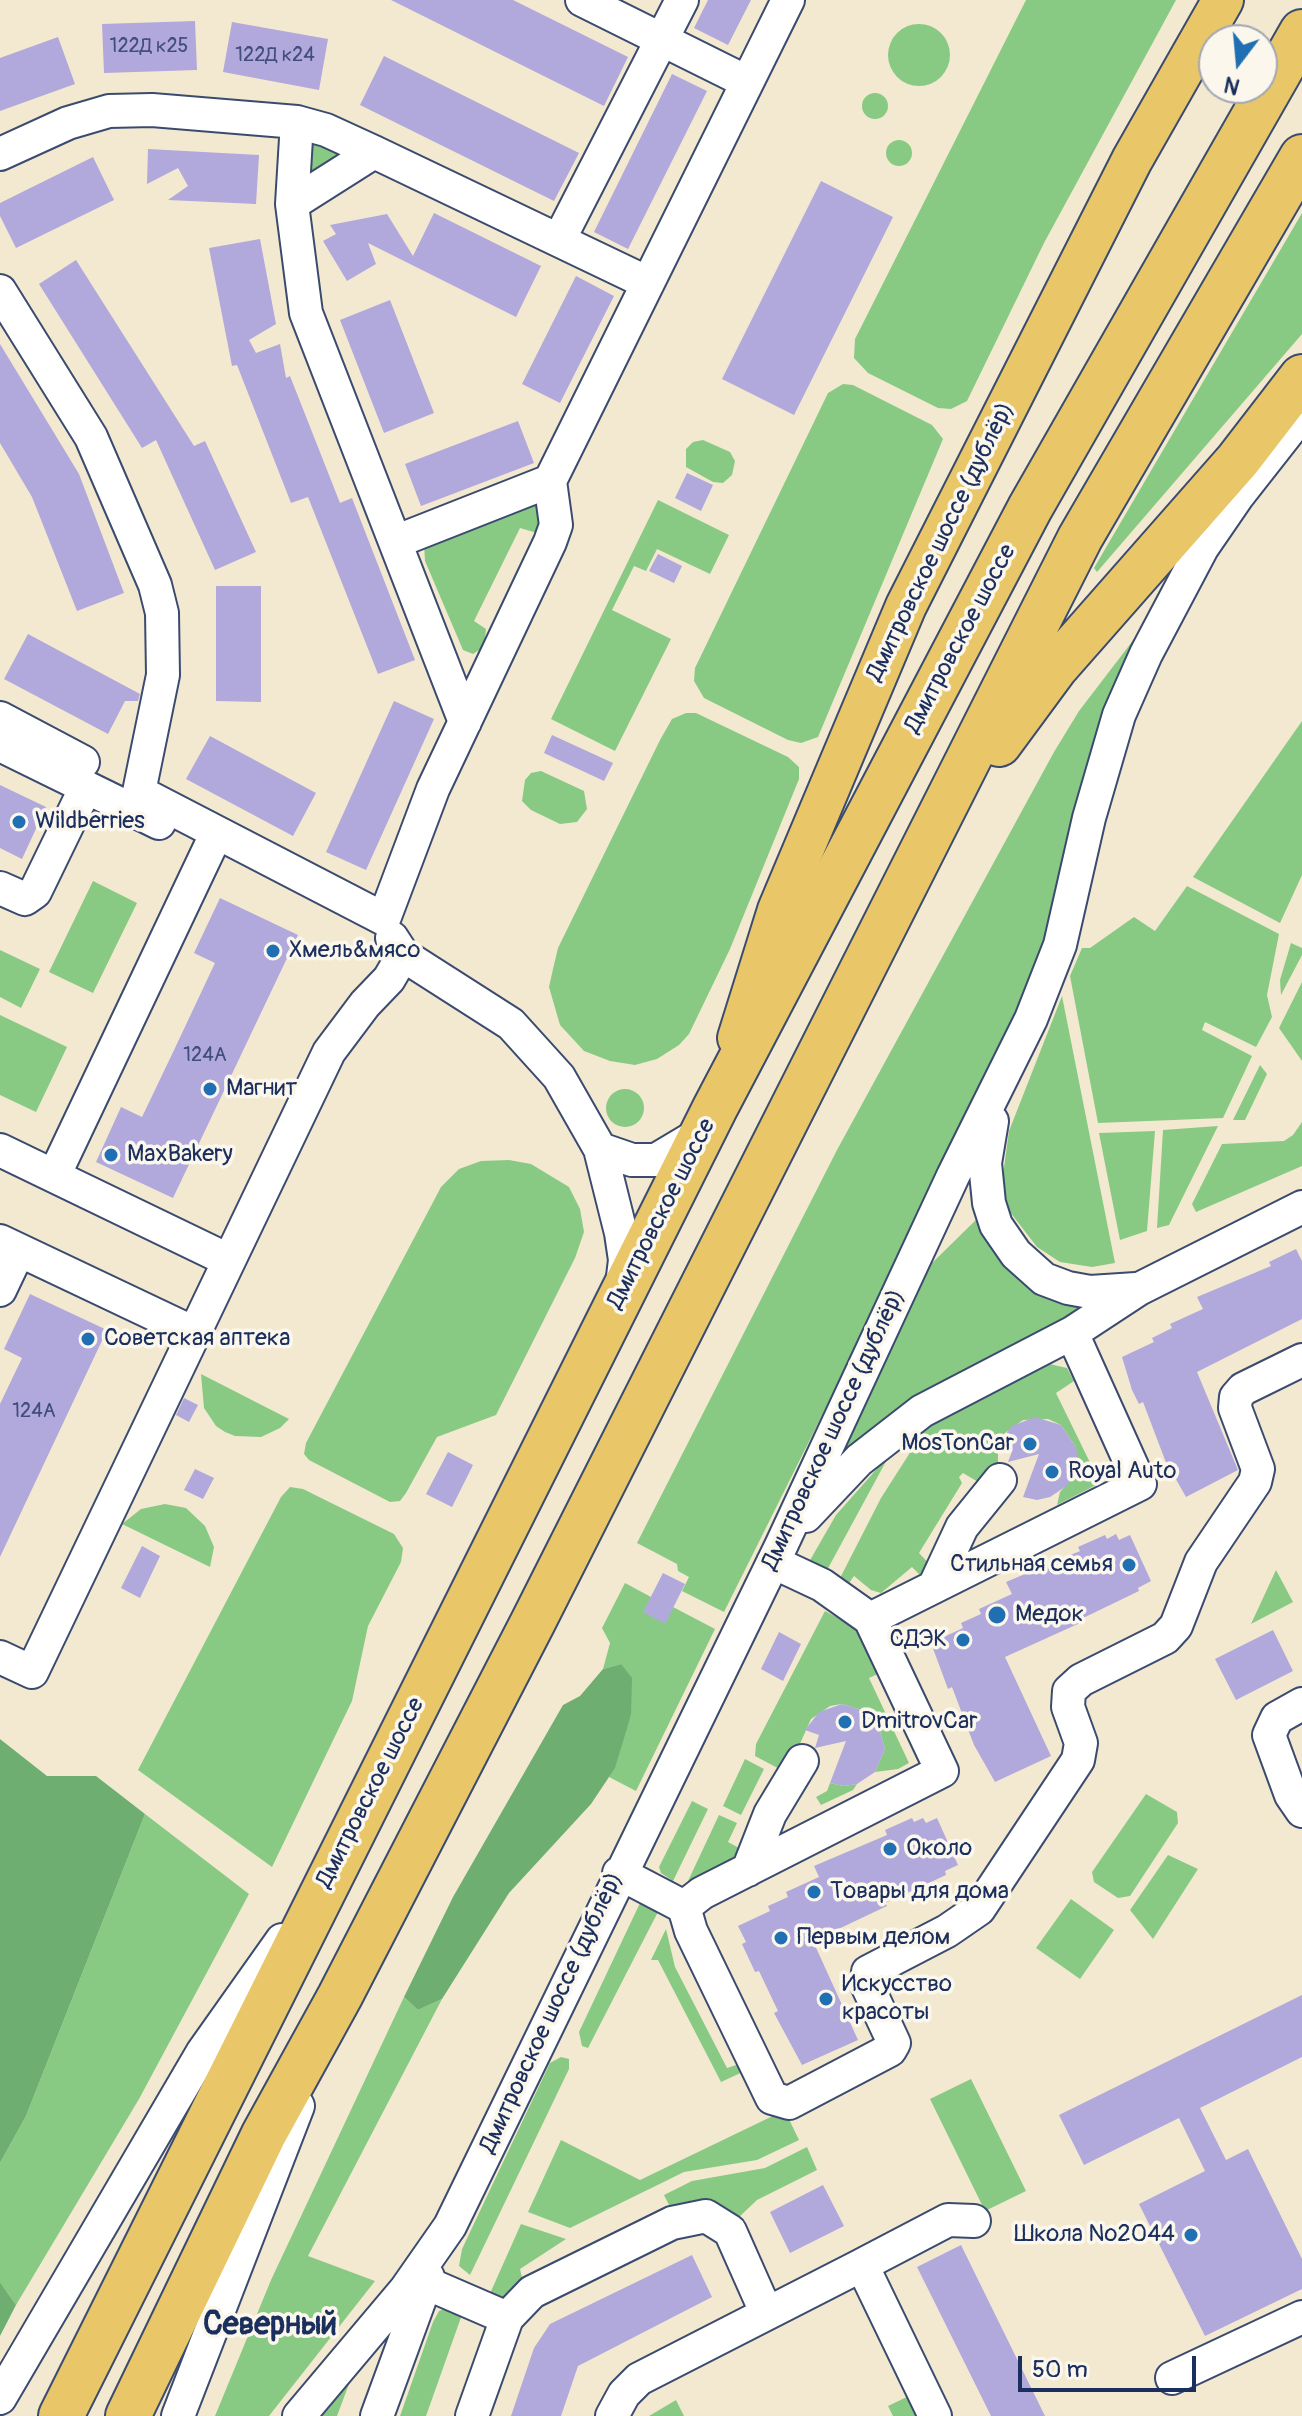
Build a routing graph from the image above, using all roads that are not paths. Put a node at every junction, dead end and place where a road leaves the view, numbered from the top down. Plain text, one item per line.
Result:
1 (582, 0) edge
2 (682, 0) edge
3 (788, 0) edge
4 (1223, 0) edge
5 (1302, 32) edge
6 (662, 40) junction
7 (747, 82) junction
8 (297, 122) junction
9 (374, 152) junction
10 (0, 154) edge
11 (1302, 157) edge
12 (292, 204) junction
13 (559, 240) junction
14 (648, 283) junction
15 (0, 291) edge
16 (1302, 377) edge
17 (1302, 414) edge
18 (550, 481) junction
19 (395, 542) junction
20 (0, 718) edge
21 (465, 722) junction
22 (0, 745) edge
23 (86, 787) junction
24 (139, 792) junction
25 (210, 847) junction
26 (908, 878) junction
27 (0, 888) edge
28 (393, 937) junction
29 (1006, 1070) junction
30 (710, 1120) junction
31 (600, 1149) junction
32 (0, 1150) edge
33 (45, 1172) junction
34 (0, 1179) edge
35 (1302, 1207) edge
36 (5, 1243) edge
37 (228, 1260) junction
38 (1139, 1289) junction
39 (0, 1290) edge
40 (621, 1296) junction
41 (194, 1333) junction
42 (1072, 1333) junction
43 (1302, 1360) edge
44 (1000, 1480) dead end
45 (777, 1554) junction
46 (934, 1587) junction
47 (870, 1619) junction
48 (0, 1657) edge
49 (1302, 1704) edge
50 (802, 1761) dead end
51 (1302, 1811) edge
52 (335, 1866) junction
53 (748, 1870) junction
54 (619, 1873) junction
55 (684, 1907) junction
56 (340, 1996) junction
57 (974, 2221) dead end
58 (450, 2226) junction
59 (862, 2265) junction
60 (426, 2283) junction
61 (766, 2312) junction
62 (1302, 2317) edge
63 (507, 2318) junction
64 (1172, 2378) dead end
65 (0, 2398) edge
66 (61, 2416) edge
67 (128, 2416) edge
68 (178, 2416) edge
69 (299, 2416) edge
70 (377, 2416) edge
71 (472, 2416) edge
72 (612, 2416) edge
73 (935, 2416) edge

1 - 6 street
2 - 6 street
3 - 7 street
4 - 30 main road, Дмитровское шоссе (дублёр)
5 - 30 highway, Дмитровское шоссе
6 - 7 street
6 - 13 street
7 - 14 street
8 - 9 street
8 - 10 street
8 - 12 street
9 - 12 street
9 - 13 street
11 - 26 highway
12 - 19 street
13 - 14 street
14 - 18 street
15 - 24 street
16 - 26 highway
17 - 29 street, Дмитровское шоссе (дублёр)
18 - 19 street
18 - 21 street
19 - 21 street
20 - 24 street
21 - 28 street
22 - 23 street
23 - 25 street
23 - 27 street
24 - 28 street
25 - 28 street
25 - 33 street
26 - 56 highway
28 - 31 street
28 - 37 street
29 - 38 street
29 - 45 street, Дмитровское шоссе (дублёр)
30 - 31 street
30 - 40 highway, Дмитровское шоссе
31 - 40 street
32 - 33 street
33 - 34 street
33 - 37 street
35 - 38 street
36 - 39 street
36 - 41 street
37 - 41 street
38 - 42 street
40 - 52 highway, Дмитровское шоссе
41 - 48 street
42 - 45 street
42 - 46 street
43 - 55 street
44 - 46 street
45 - 47 street
45 - 54 street, Дмитровское шоссе (дублёр)
46 - 47 street
47 - 53 street
49 - 51 street
50 - 53 street
52 - 65 street
52 - 66 highway, Дмитровское шоссе
53 - 55 street
54 - 55 street
54 - 58 street, Дмитровское шоссе (дублёр)
56 - 67 highway
56 - 68 street
57 - 59 street
58 - 60 street
58 - 69 street, Дмитровское шоссе (дублёр)
59 - 61 street
59 - 73 street
60 - 63 street
60 - 70 street
61 - 63 street
61 - 72 street
62 - 64 street
63 - 71 street

